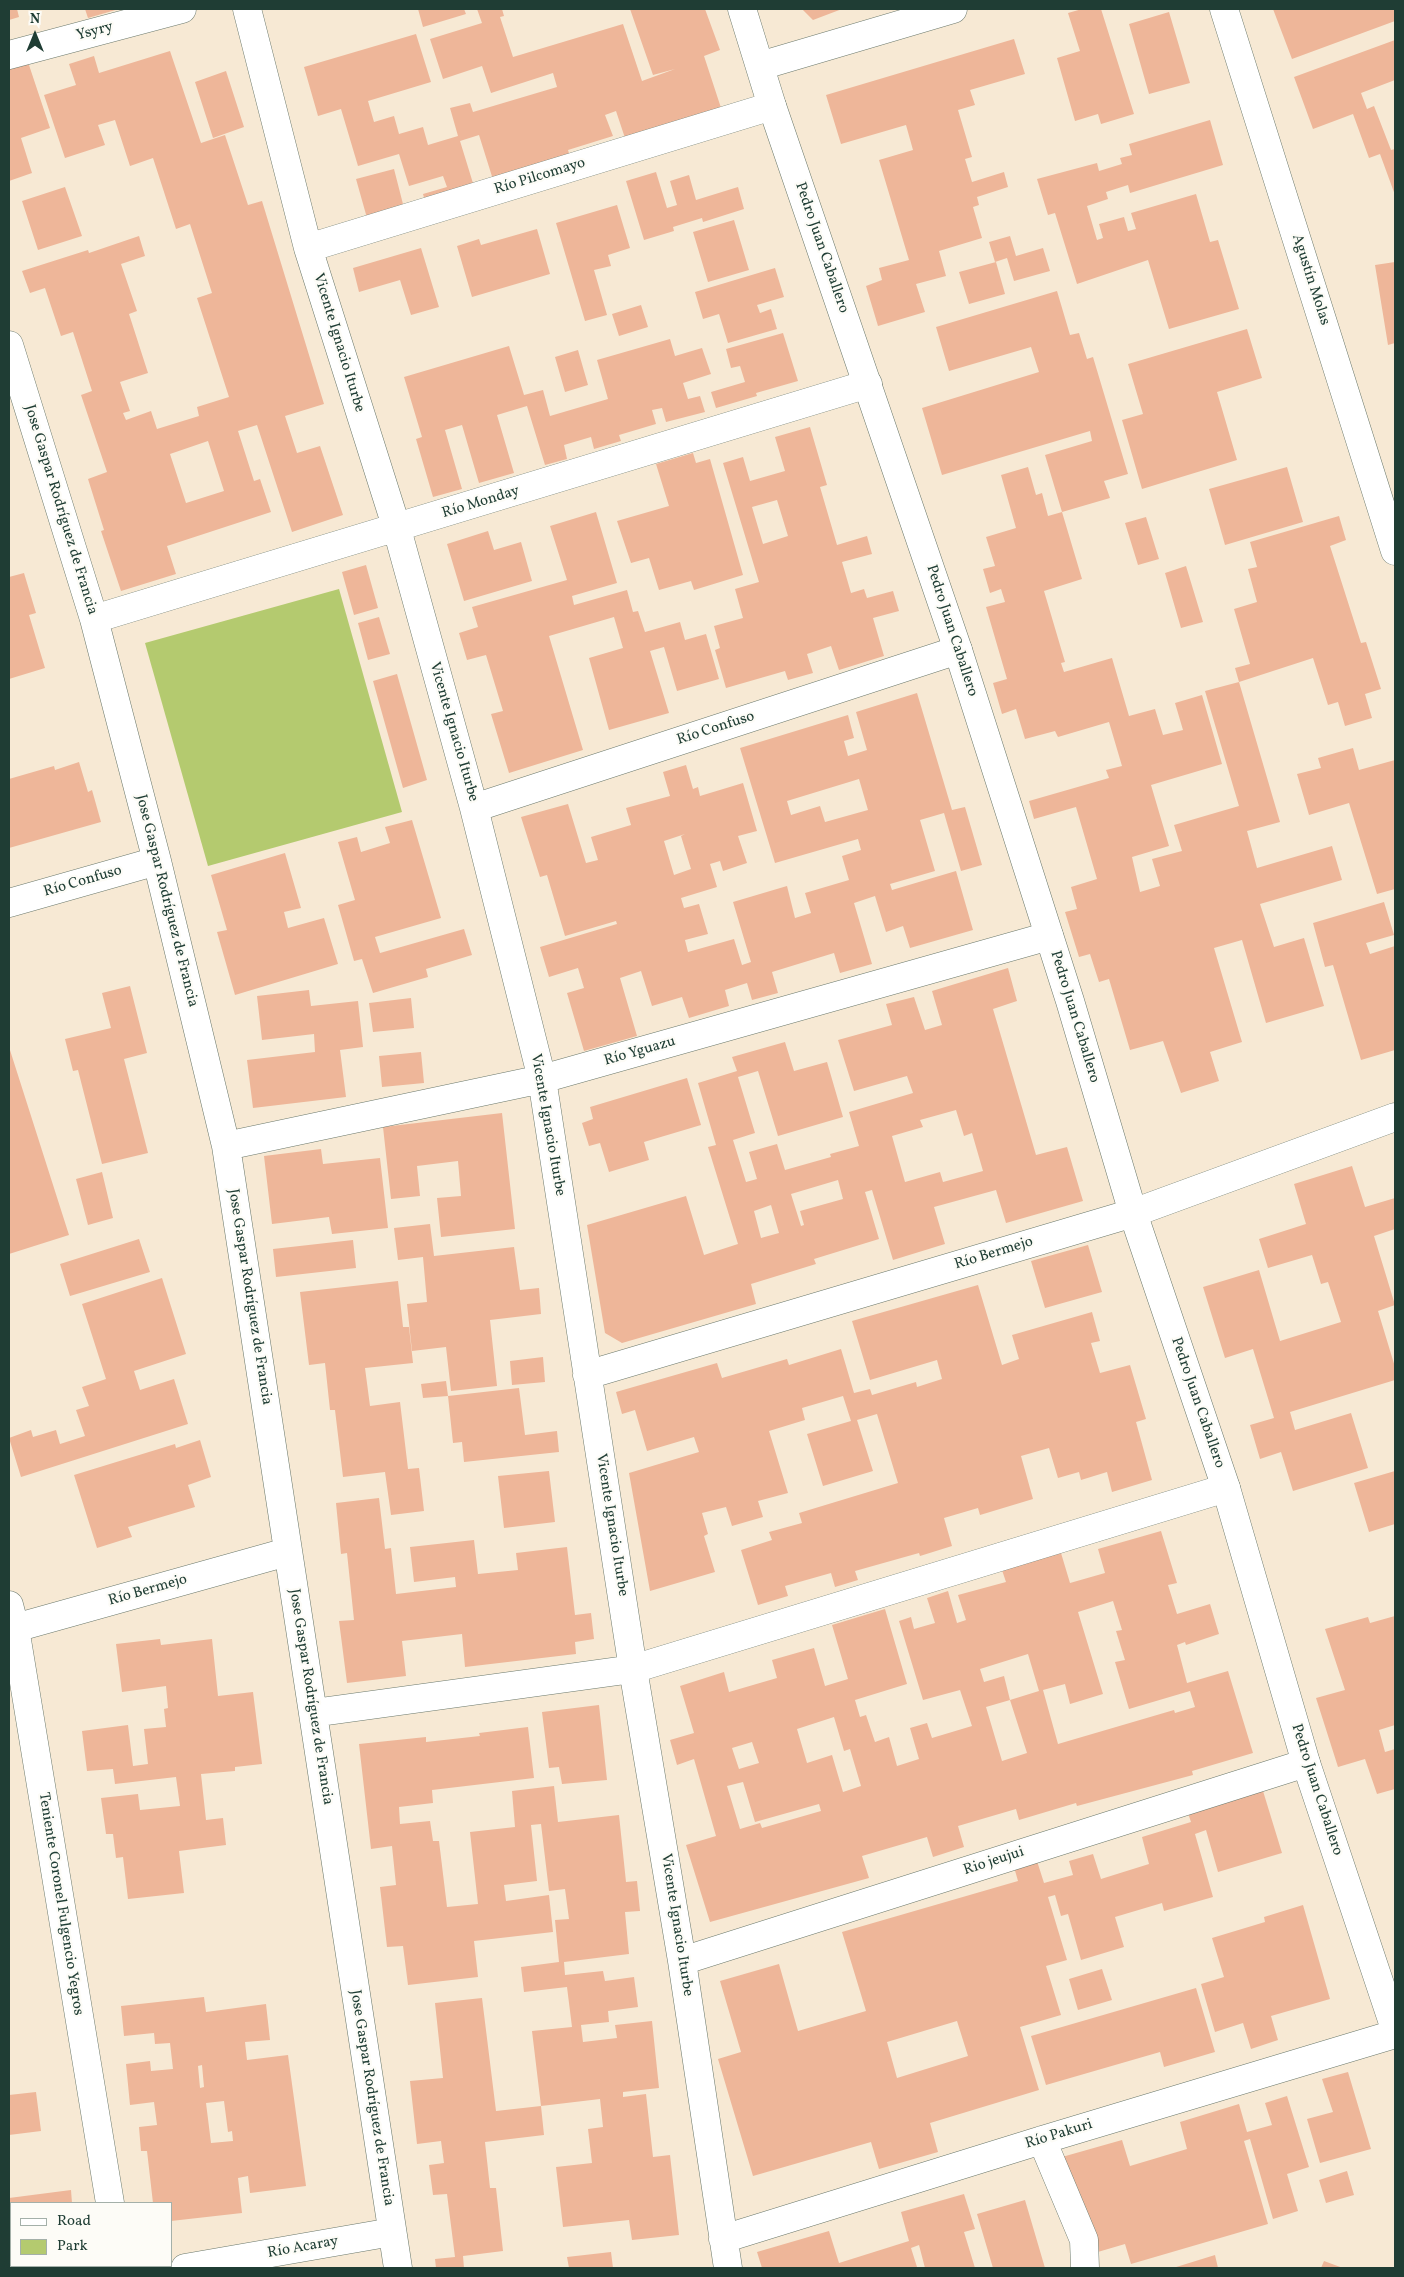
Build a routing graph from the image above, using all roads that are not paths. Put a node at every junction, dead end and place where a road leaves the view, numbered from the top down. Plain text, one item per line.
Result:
1 (182, 9) edge
2 (247, 9) edge
3 (742, 9) edge
4 (953, 9) edge
5 (1224, 9) edge
6 (9, 55) edge
7 (760, 66) junction
8 (772, 106) junction
9 (308, 248) junction
10 (9, 345) edge
11 (868, 384) junction
12 (397, 529) junction
13 (1395, 551) edge
14 (94, 619) junction
15 (958, 650) junction
16 (474, 808) junction
17 (157, 861) junction
18 (9, 903) edge
19 (1049, 936) junction
20 (542, 1080) junction
21 (1395, 1117) edge
22 (226, 1146) junction
23 (1133, 1213) junction
24 (587, 1375) junction
25 (1226, 1488) junction
26 (287, 1552) junction
27 (11, 1621) edge
28 (633, 1669) junction
29 (313, 1714) junction
30 (1306, 1763) junction
31 (682, 1961) junction
32 (1395, 2029) edge
33 (1395, 2034) edge
34 (1042, 2140) junction
35 (110, 2202) edge
36 (392, 2232) junction
37 (723, 2239) junction
38 (185, 2268) edge
39 (398, 2268) edge
40 (728, 2268) edge
41 (1085, 2268) edge

1 - 6 street, Ysyry
2 - 9 street, Vicente Ignacio Iturbe
3 - 7 street, Pedro Juan Caballero
4 - 7 street
5 - 13 street, Agustín Molas
7 - 8 street, Pedro Juan Caballero
8 - 9 street, Río Pilcomayo
8 - 11 street, Pedro Juan Caballero
9 - 12 street, Vicente Ignacio Iturbe
10 - 14 street, Jose Gaspar Rodríguez de Francia
11 - 12 street, Río Monday
11 - 15 street, Pedro Juan Caballero
12 - 14 street, Río Monday
12 - 16 street, Vicente Ignacio Iturbe
14 - 17 street, Jose Gaspar Rodríguez de Francia
15 - 16 street, Río Confuso
15 - 19 street, Pedro Juan Caballero
16 - 20 street, Vicente Ignacio Iturbe
17 - 18 street, Río Confuso
17 - 22 street, Jose Gaspar Rodríguez de Francia
19 - 20 street, Río Yguazu
19 - 23 street, Pedro Juan Caballero
20 - 22 street, Río Yguazu
20 - 24 street, Vicente Ignacio Iturbe
21 - 23 street, Río Bermejo
22 - 26 street, Jose Gaspar Rodríguez de Francia
23 - 24 street, Río Bermejo
23 - 25 street, Pedro Juan Caballero
24 - 28 street, Vicente Ignacio Iturbe
25 - 28 street
25 - 30 street, Pedro Juan Caballero
26 - 27 street, Río Bermejo
26 - 29 street, Jose Gaspar Rodríguez de Francia
27 - 35 street, Teniente Coronel Fulgencio Yegros
28 - 29 street
28 - 31 street, Vicente Ignacio Iturbe
29 - 36 street, Jose Gaspar Rodríguez de Francia
30 - 31 street, Rio jeujui
30 - 32 street, Pedro Juan Caballero
31 - 37 street, Vicente Ignacio Iturbe
33 - 34 street, Río Pakuri
34 - 37 street, Río Pakuri
34 - 41 street
36 - 38 street, Río Acaray
36 - 39 street, Jose Gaspar Rodríguez de Francia
37 - 40 street, Vicente Ignacio Iturbe

